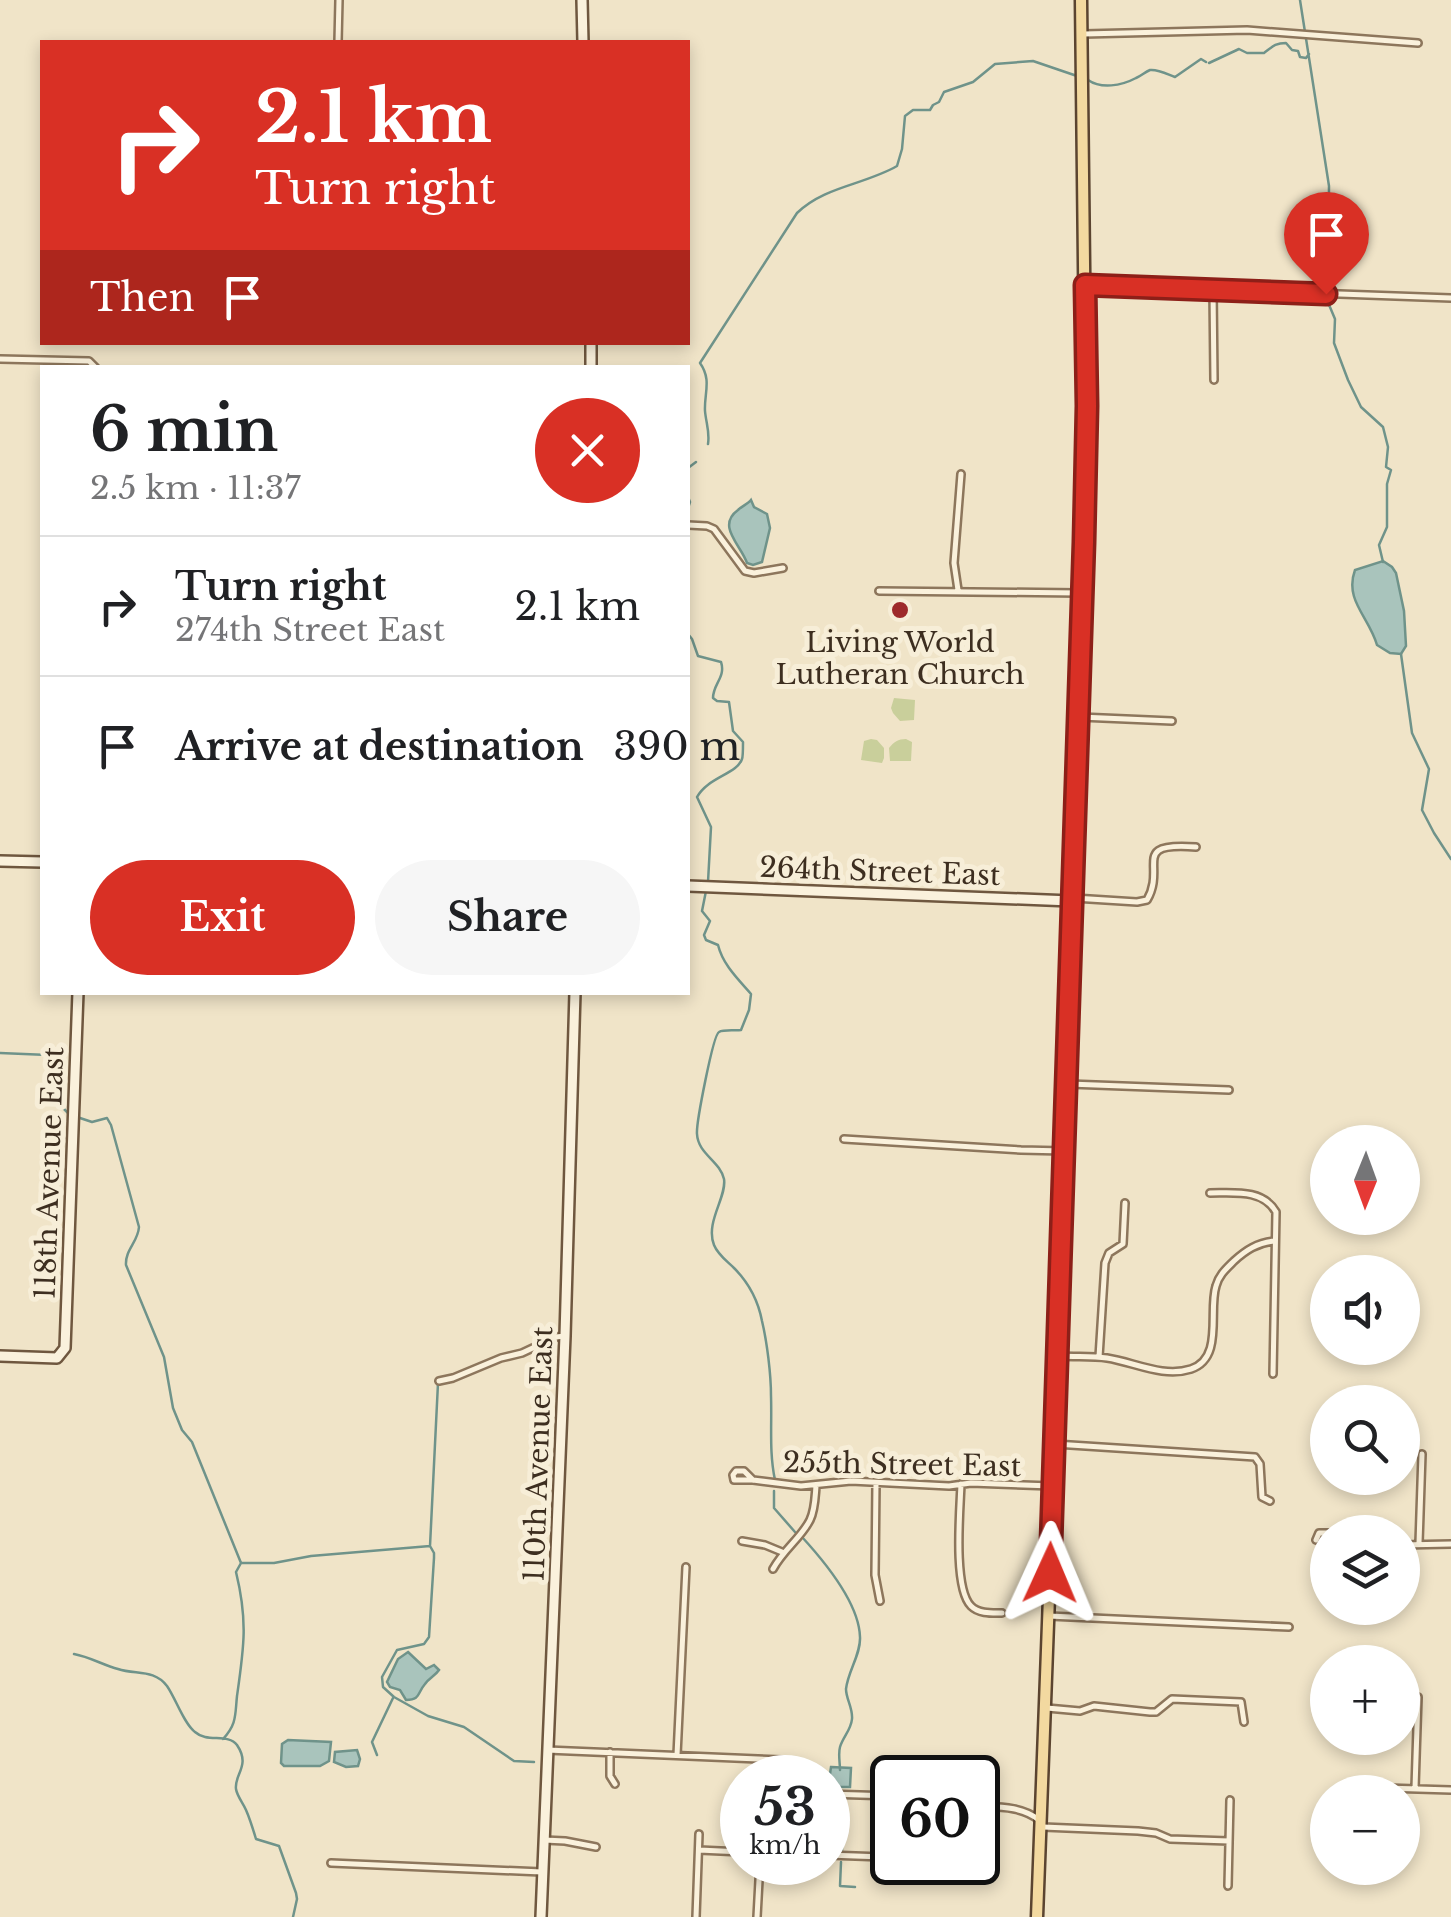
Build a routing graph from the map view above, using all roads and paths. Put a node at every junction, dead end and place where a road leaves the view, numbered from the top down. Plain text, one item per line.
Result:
1 (339, 0) edge
2 (582, 0) edge
3 (1080, 0) edge
4 (1081, 34) junction
5 (338, 40) edge
6 (583, 40) edge
7 (1418, 42) dead end
8 (1085, 285) junction
9 (1213, 290) junction
10 (1451, 298) edge
11 (0, 359) edge
12 (94, 365) edge
13 (1214, 380) dead end
14 (960, 474) dead end
15 (690, 525) edge
16 (783, 568) dead end
17 (958, 590) junction
18 (879, 591) dead end
19 (1082, 593) junction
20 (1077, 717) junction
21 (1172, 720) dead end
22 (1196, 848) dead end
23 (0, 861) edge
24 (40, 862) edge
25 (690, 886) edge
26 (1071, 899) junction
27 (78, 995) edge
28 (575, 995) edge
29 (1066, 1084) junction
30 (1229, 1090) dead end
31 (844, 1139) dead end
32 (1064, 1150) junction
33 (1210, 1192) dead end
34 (1126, 1204) dead end
35 (1274, 1242) junction
36 (565, 1336) junction
37 (0, 1356) edge
38 (1057, 1356) junction
39 (1099, 1357) junction
40 (1273, 1374) dead end
41 (439, 1380) dead end
42 (1054, 1444) junction
43 (1422, 1454) dead end
44 (753, 1480) dead end
45 (876, 1483) junction
46 (961, 1484) junction
47 (816, 1486) junction
48 (1052, 1486) junction
49 (1270, 1501) dead end
50 (1420, 1515) edge
51 (742, 1542) dead end
52 (1420, 1543) edge
53 (1451, 1544) edge
54 (782, 1552) junction
55 (686, 1566) dead end
56 (773, 1568) dead end
57 (880, 1601) dead end
58 (1002, 1613) dead end
59 (1049, 1616) junction
60 (1289, 1627) dead end
61 (1045, 1707) junction
62 (1244, 1722) dead end
63 (548, 1750) junction
64 (610, 1752) junction
65 (677, 1755) junction
66 (720, 1757) edge
67 (615, 1784) dead end
68 (1420, 1790) edge
69 (1451, 1790) edge
70 (1230, 1800) dead end
71 (1000, 1808) edge
72 (1040, 1824) junction
73 (699, 1834) dead end
74 (544, 1840) junction
75 (1229, 1841) junction
76 (596, 1847) dead end
77 (699, 1850) junction
78 (720, 1851) edge
79 (331, 1863) dead end
80 (542, 1872) junction
81 (759, 1885) edge
82 (1228, 1886) dead end
83 (540, 1917) edge
84 (696, 1917) edge
85 (757, 1917) edge
86 (1036, 1917) edge

1 - 5 street
2 - 6 street
3 - 4 main road
4 - 7 street
4 - 8 main road
8 - 9 street
8 - 19 main road
9 - 10 street
9 - 13 street
11 - 12 street
14 - 17 street
15 - 16 street
17 - 18 street
17 - 19 street
19 - 20 main road
20 - 21 street
20 - 26 main road
22 - 26 street
23 - 24 street
25 - 26 street, 264th Street East
26 - 29 main road
27 - 37 street, 118th Avenue East
28 - 36 street, 110th Avenue East
29 - 30 street
29 - 32 main road
31 - 32 street
32 - 38 main road
33 - 35 street
34 - 39 street
35 - 39 street
35 - 40 street
36 - 41 street
36 - 63 street, 110th Avenue East
38 - 39 street
38 - 42 main road
42 - 48 main road
42 - 49 street, 255th Street East
43 - 50 street
44 - 47 street, 255th Street East
45 - 46 street, 255th Street East
45 - 47 street, 255th Street East
45 - 57 street
46 - 48 street, 255th Street East
46 - 58 street
47 - 54 street
48 - 59 main road
51 - 54 street
52 - 53 street
54 - 56 street
55 - 65 street
59 - 60 street
59 - 61 main road
61 - 62 street
61 - 72 main road
63 - 64 street
63 - 74 street, 110th Avenue East
64 - 65 street
64 - 67 street
65 - 66 street
68 - 69 street
70 - 75 street
71 - 72 street
72 - 75 street
72 - 86 main road
73 - 77 street
74 - 76 street
74 - 80 street, 110th Avenue East
75 - 82 street
77 - 78 street
77 - 84 street
79 - 80 street
80 - 83 street, 110th Avenue East
81 - 85 street

